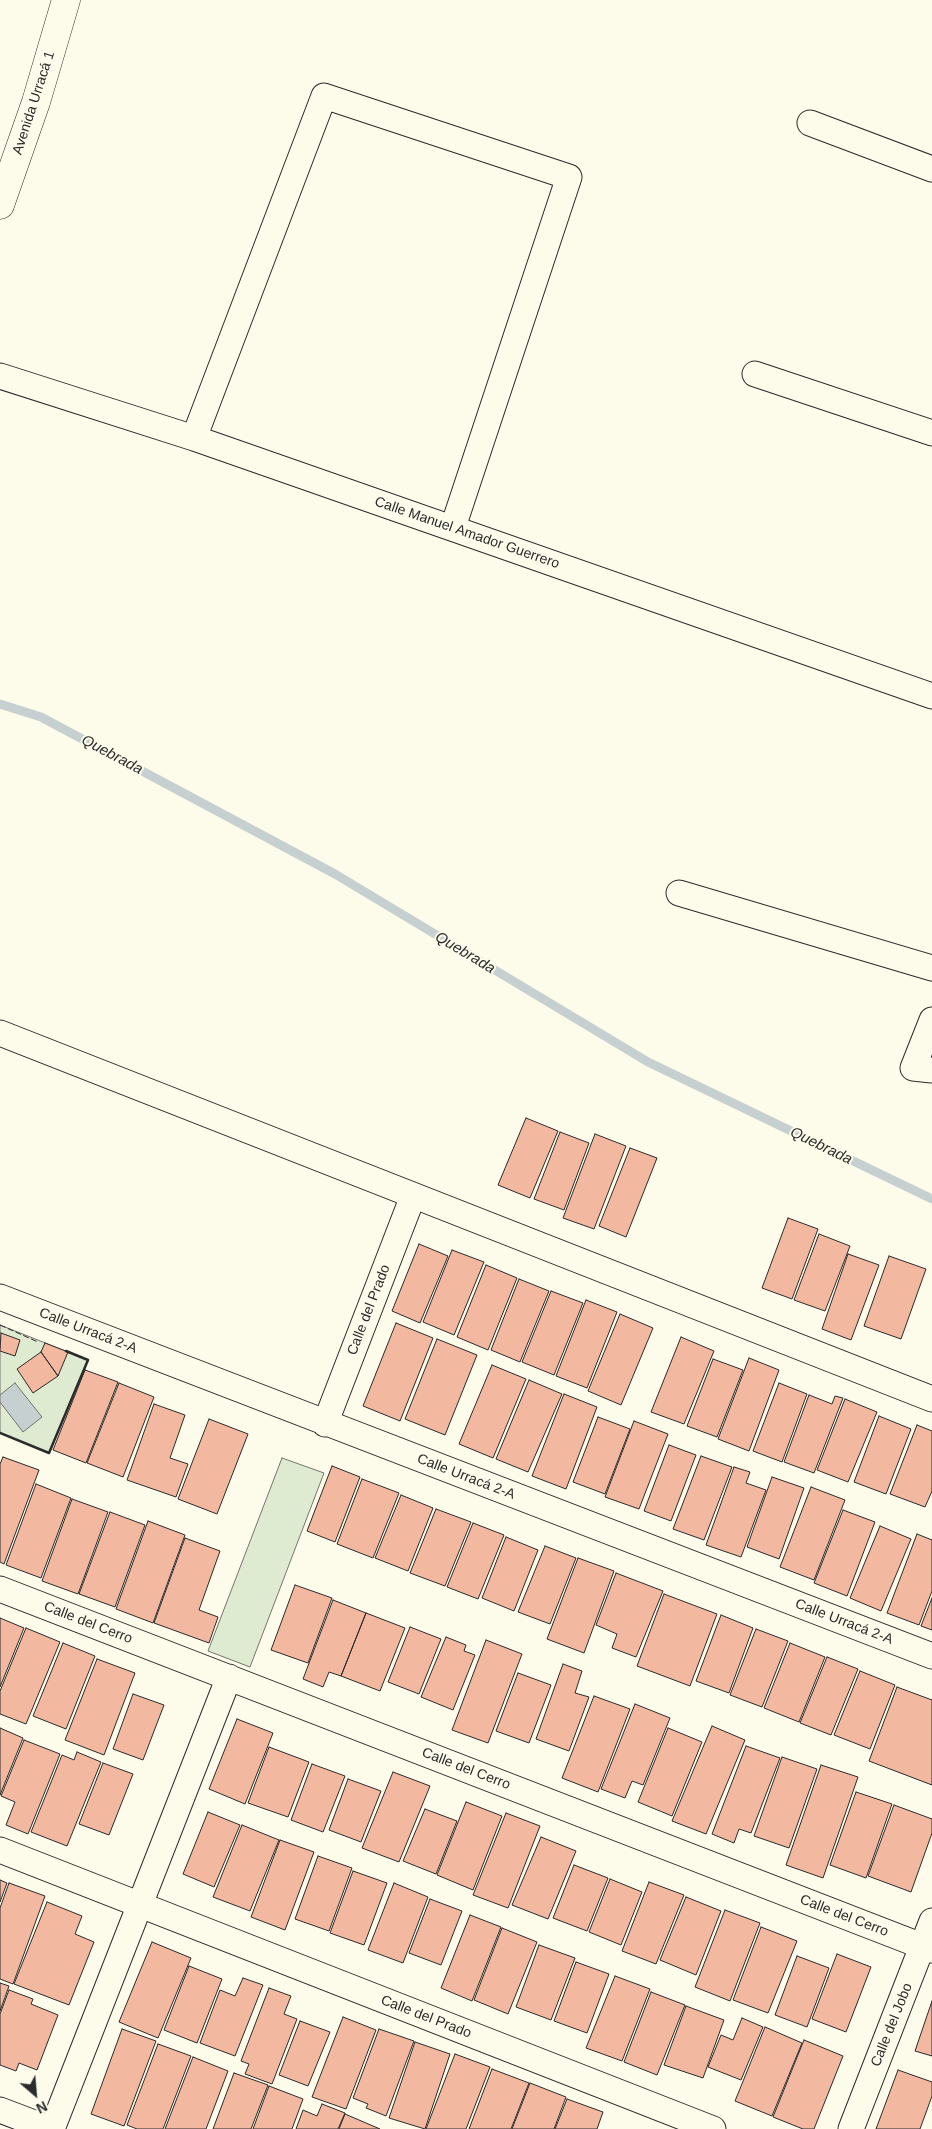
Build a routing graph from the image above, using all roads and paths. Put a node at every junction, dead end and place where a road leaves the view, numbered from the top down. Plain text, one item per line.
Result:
1 (66, 0) edge
2 (810, 123) dead end
3 (932, 169) edge
4 (0, 205) edge
5 (755, 374) dead end
6 (0, 376) edge
7 (932, 433) edge
8 (194, 438) junction
9 (452, 527) junction
10 (932, 696) edge
11 (679, 893) dead end
12 (932, 968) edge
13 (932, 1020) edge
14 (0, 1033) edge
15 (932, 1070) edge
16 (413, 1196) junction
17 (0, 1297) edge
18 (932, 1399) edge
19 (325, 1424) junction
20 (0, 1589) edge
21 (932, 1656) edge
22 (229, 1677) junction
23 (0, 1850) edge
24 (139, 1905) junction
25 (932, 1920) edge
26 (928, 1948) edge
27 (0, 2110) edge
28 (51, 2129) edge
29 (713, 2129) edge
30 (851, 2129) edge

1 - 4 street, Avenida Urracá 1
2 - 3 street
5 - 7 street
6 - 8 street, Calle Manuel Amador Guerrero
8 - 9 street, Calle Manuel Amador Guerrero
8 - 9 street
9 - 10 street, Calle Manuel Amador Guerrero
11 - 12 street
13 - 15 street
14 - 16 street
16 - 18 street
16 - 19 street, Calle del Prado
17 - 19 street, Calle Urracá 2-A
19 - 21 street, Calle Urracá 2-A
20 - 22 street, Calle del Cerro
22 - 24 street
22 - 26 street, Calle del Cerro
23 - 24 street, Calle del Prado
24 - 28 street
24 - 29 street, Calle del Prado
25 - 26 street, Calle del Jobo
26 - 30 street, Calle del Jobo
27 - 28 street

